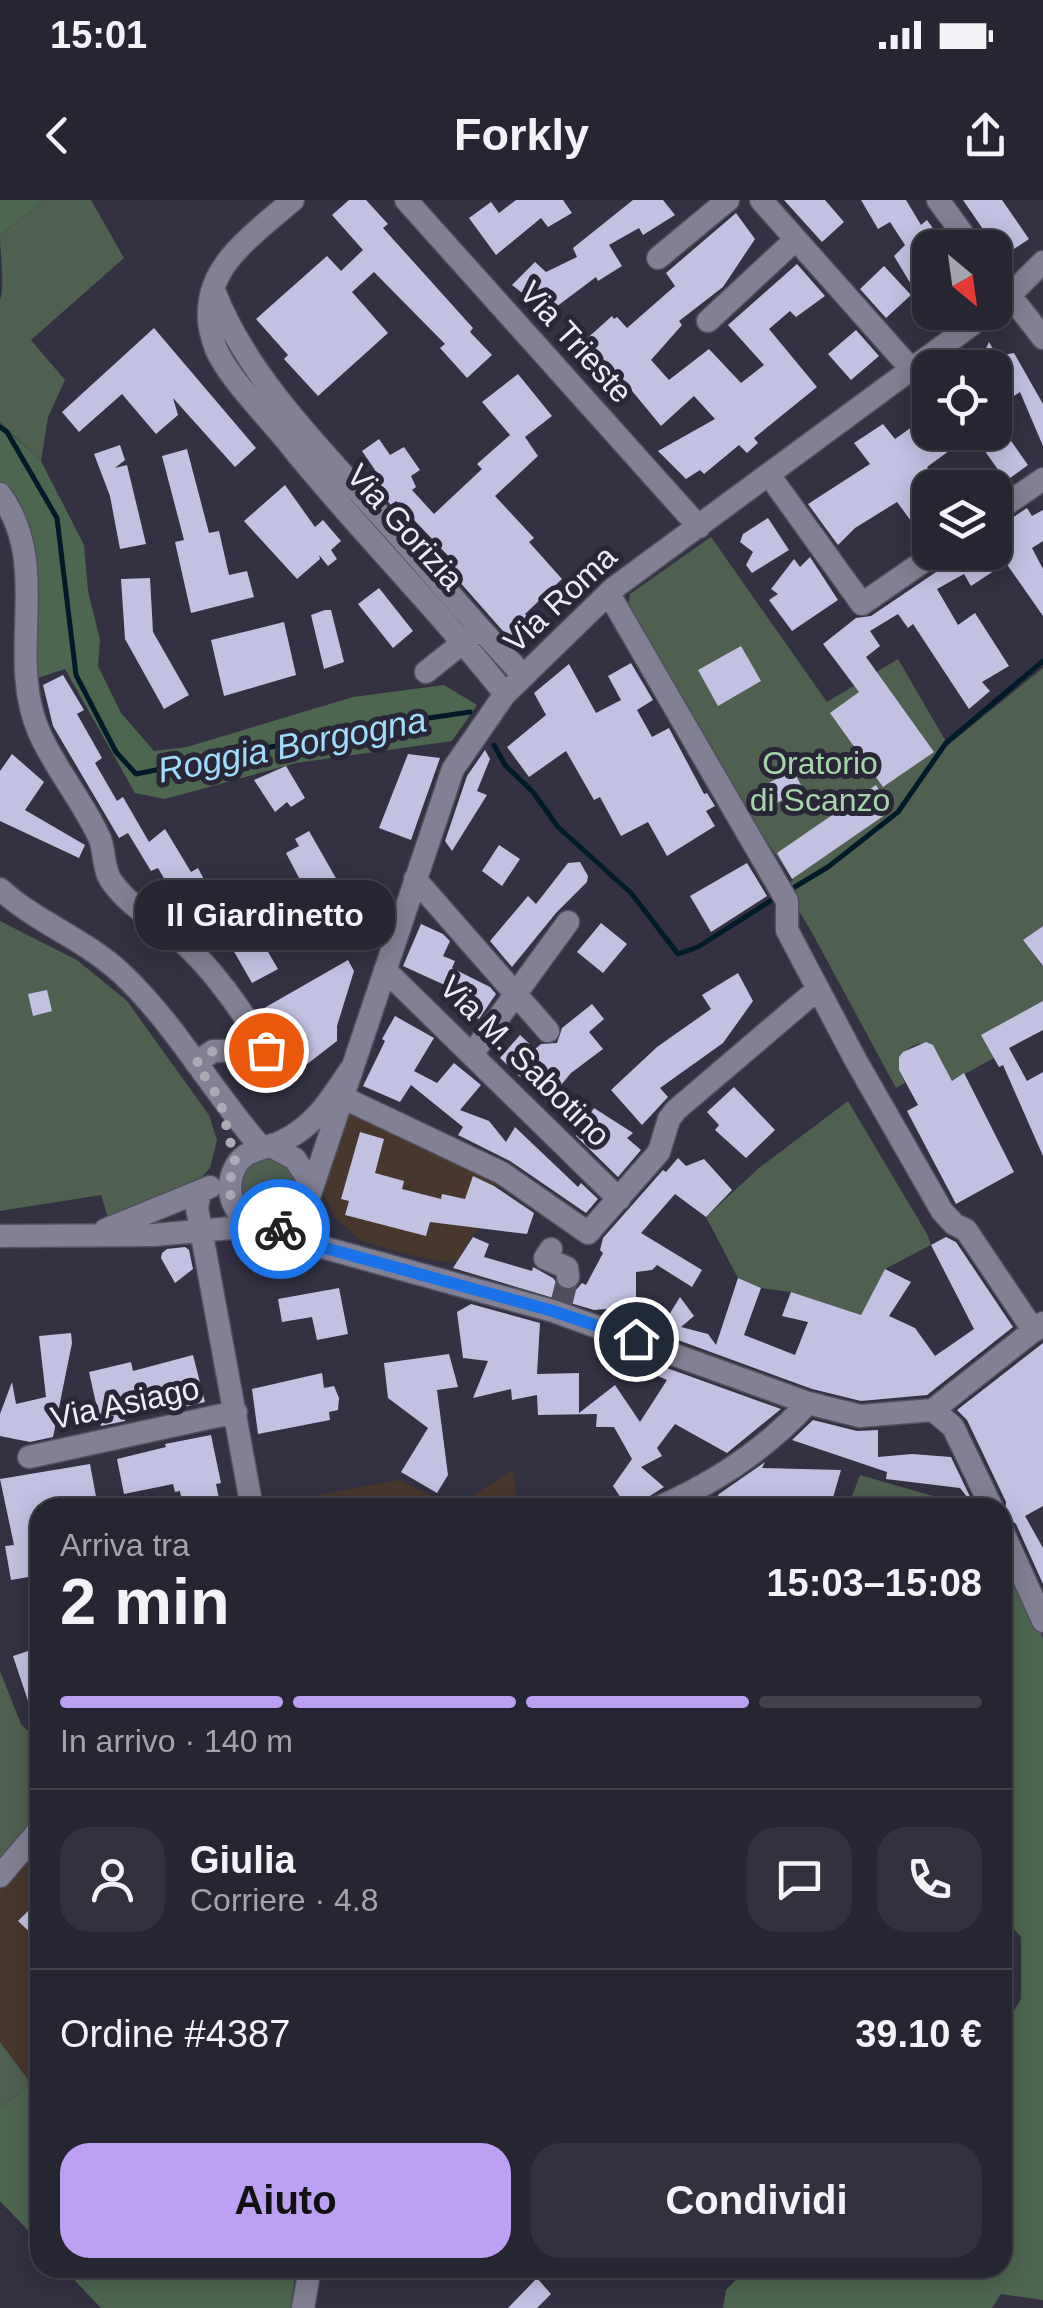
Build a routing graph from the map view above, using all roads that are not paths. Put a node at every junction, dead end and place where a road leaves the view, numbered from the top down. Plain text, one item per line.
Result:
1 (293, 200) edge
2 (406, 200) edge
3 (728, 200) edge
4 (761, 200) edge
5 (938, 200) edge
6 (960, 230) edge
7 (794, 241) junction
8 (658, 258) dead end
9 (1043, 262) edge
10 (1043, 289) edge
11 (1012, 292) edge
12 (1012, 300) edge
13 (1012, 315) edge
14 (708, 321) dead end
15 (966, 330) edge
16 (1043, 338) edge
17 (939, 350) edge
18 (912, 370) joint
19 (770, 476) junction
20 (1043, 479) edge
21 (0, 494) edge
22 (1012, 500) edge
23 (699, 527) junction
24 (912, 569) edge
25 (609, 594) junction
26 (472, 634) junction
27 (426, 672) dead end
28 (524, 676) junction
29 (505, 694) junction
30 (415, 879) junction
31 (0, 890) edge
32 (568, 922) dead end
33 (386, 970) junction
34 (818, 989) junction
35 (514, 996) junction
36 (548, 1031) dead end
37 (472, 1054) junction
38 (196, 1063) junction
39 (350, 1068) junction
40 (344, 1098) junction
41 (220, 1100) junction
42 (265, 1146) junction
43 (234, 1171) junction
44 (311, 1184) junction
45 (200, 1192) junction
46 (619, 1199) junction
47 (298, 1221) junction
48 (254, 1226) junction
49 (202, 1232) junction
50 (96, 1234) junction
51 (0, 1236) edge
52 (551, 1248) dead end
53 (568, 1277) tunnel mouth
54 (1038, 1327) edge
55 (808, 1404) junction
56 (933, 1410) junction
57 (236, 1412) junction
58 (28, 1457) dead end
59 (250, 1498) edge
60 (681, 1498) edge
61 (987, 1498) edge
62 (1012, 1548) edge
63 (1037, 1593) edge
64 (1043, 1622) edge
65 (30, 1841) edge
66 (0, 1876) edge
67 (308, 2278) edge
68 (303, 2308) edge

1 - 26 street, Via Gorizia
2 - 23 street, Via Trieste
3 - 8 street
4 - 7 street
5 - 6 street
7 - 14 street
7 - 18 street
9 - 11 street, Via Roma
10 - 12 street
13 - 16 street
15 - 17 street, Via Roma
18 - 19 street, Via Roma
19 - 23 street, Via Roma
19 - 24 street
20 - 22 street
21 - 38 street
23 - 25 street, Via Roma
25 - 28 street, Via Roma
25 - 34 street
26 - 27 street
26 - 28 street, Via Gorizia
26 - 29 street, Via Gorizia
28 - 29 street, Via Roma
29 - 30 street, Via Roma
30 - 33 street, Via Roma
30 - 35 street
31 - 38 street
32 - 35 street
33 - 37 street, Via M. Sabotino
33 - 39 street, Via Roma
34 - 46 street
34 - 54 street
35 - 36 street
35 - 37 street
37 - 46 street, Via M. Sabotino
38 - 41 street
39 - 40 street, Via Roma
39 - 42 street, Via Roma
40 - 44 street, Via Roma
40 - 46 street
41 - 42 street
41 - 43 street
42 - 43 street
42 - 44 street
43 - 45 street
43 - 48 street
44 - 47 street
45 - 49 street
45 - 50 street
47 - 48 street
47 - 55 street
48 - 49 street
49 - 50 street
49 - 57 street
50 - 51 street
52 - 53 street
54 - 56 street
55 - 56 street
55 - 60 street
56 - 61 street
57 - 58 street, Via Asiago
57 - 59 street
62 - 63 street
63 - 64 street
65 - 66 street
67 - 68 street

